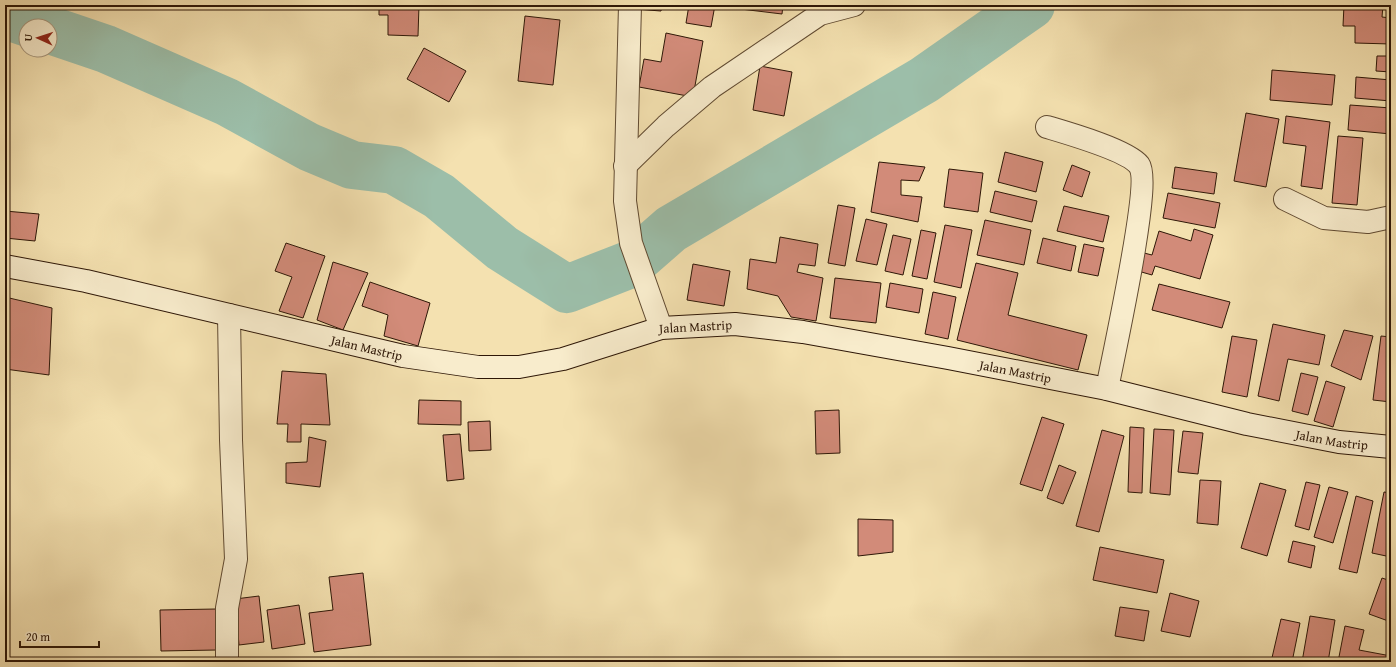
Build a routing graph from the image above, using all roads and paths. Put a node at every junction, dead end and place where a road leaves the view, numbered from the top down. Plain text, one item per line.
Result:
1 (630, 5) edge
2 (854, 5) edge
3 (829, 7) edge
4 (1048, 127) dead end
5 (625, 166) junction
6 (1286, 200) dead end
7 (1391, 217) edge
8 (5, 266) edge
9 (229, 315) junction
10 (661, 328) junction
11 (1107, 389) junction
12 (1391, 447) edge
13 (227, 662) edge

1 - 5 street
2 - 3 street
3 - 5 street
4 - 11 street
5 - 10 street
6 - 7 street
8 - 9 street, Jalan Mastrip
9 - 10 street, Jalan Mastrip
9 - 13 street
10 - 11 street, Jalan Mastrip
11 - 12 street, Jalan Mastrip

